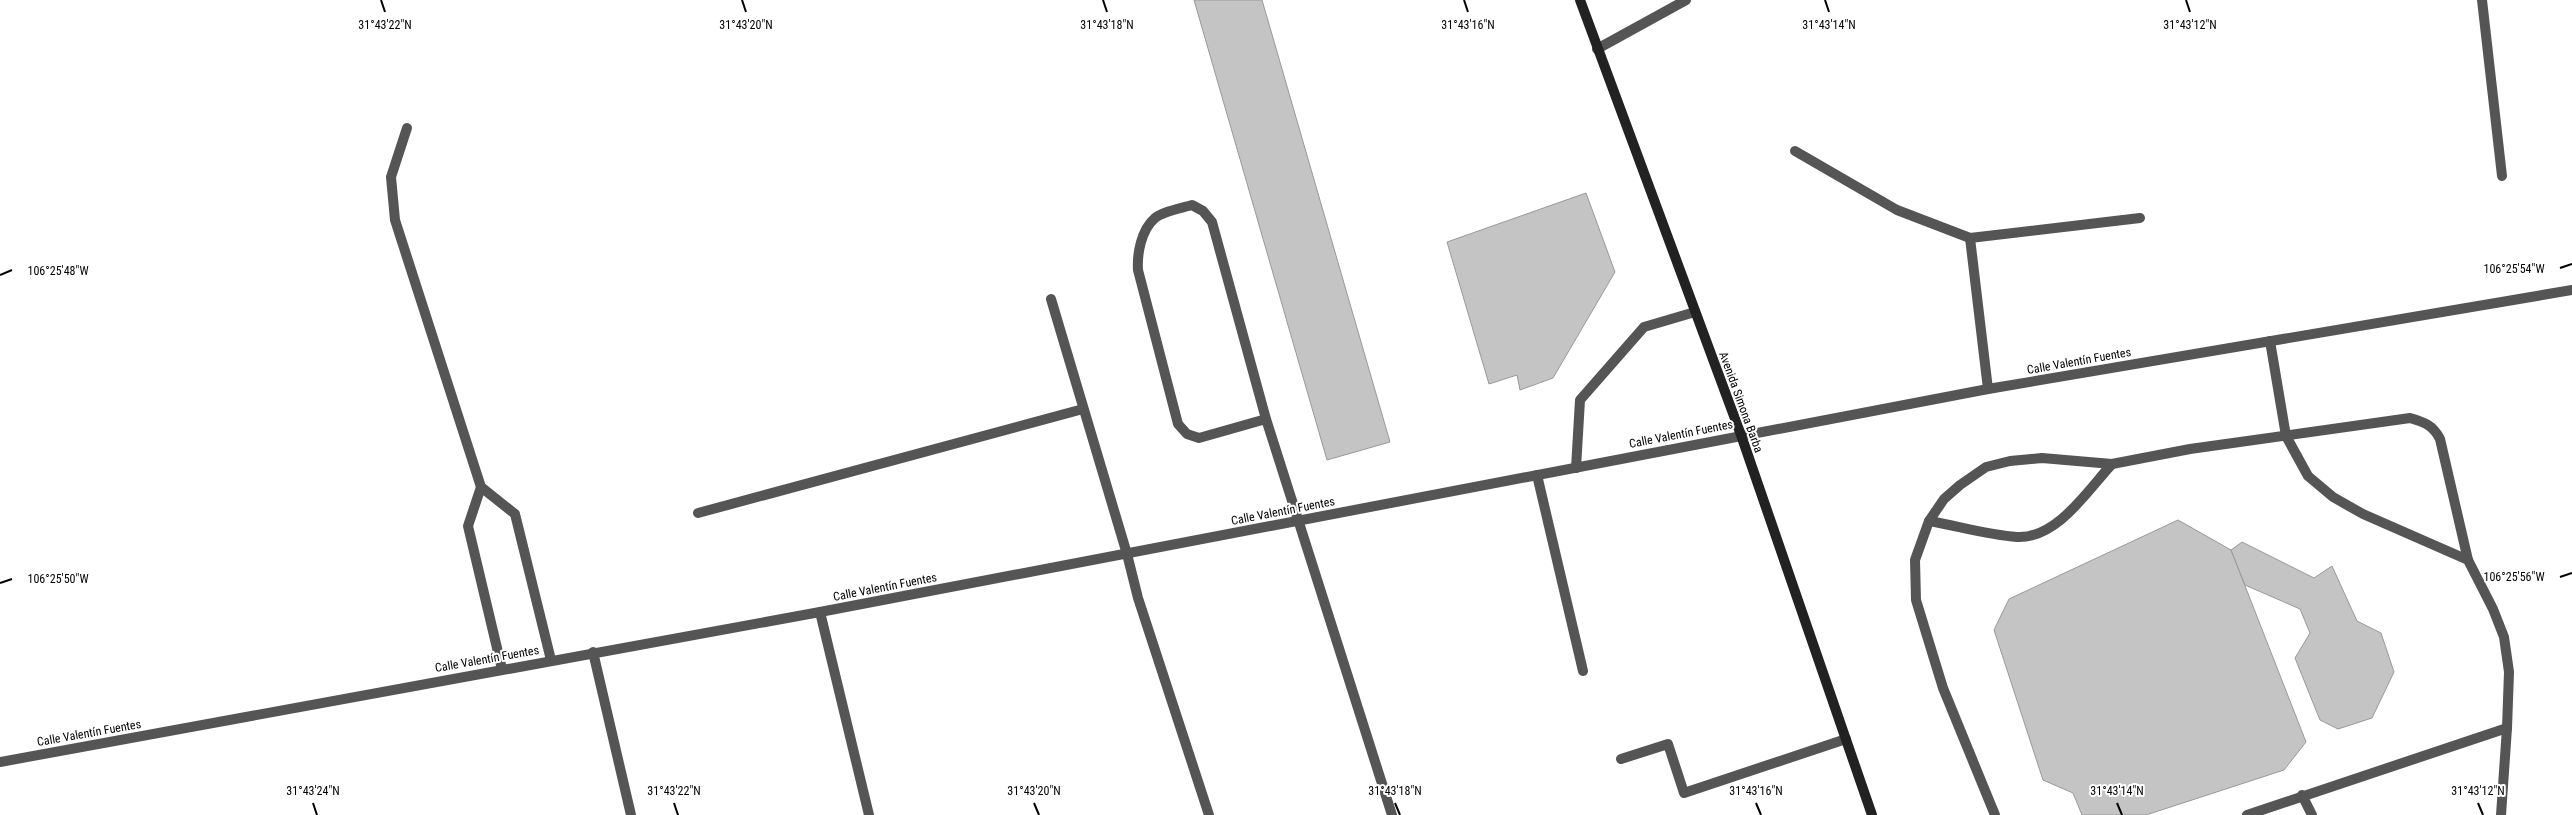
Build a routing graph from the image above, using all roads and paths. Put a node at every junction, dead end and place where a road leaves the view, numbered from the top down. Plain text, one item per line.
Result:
1 (1580, 0) edge
2 (1686, 0) edge
3 (2482, 0) edge
4 (1597, 49) junction
5 (407, 128) dead end
6 (1795, 152) dead end
7 (2502, 176) dead end
8 (2140, 218) dead end
9 (1970, 238) junction
10 (2572, 290) edge
11 (1051, 299) dead end
12 (1695, 312) junction
13 (2270, 341) junction
14 (1988, 389) junction
15 (1083, 409) junction
16 (1266, 419) junction
17 (1741, 435) junction
18 (2286, 436) junction
19 (2112, 464) junction
20 (1576, 468) junction
21 (1537, 475) junction
22 (481, 487) junction
23 (698, 513) dead end
24 (1299, 521) junction
25 (1929, 521) junction
26 (1127, 554) junction
27 (2468, 560) junction
28 (820, 612) junction
29 (593, 652) junction
30 (551, 660) junction
31 (502, 670) junction
32 (1583, 671) dead end
33 (2508, 728) junction
34 (1846, 739) junction
35 (1622, 759) dead end
36 (0, 762) edge
37 (2302, 795) junction
38 (631, 815) edge
39 (869, 815) edge
40 (1209, 815) edge
41 (1392, 815) edge
42 (1872, 815) edge
43 (1995, 815) edge
44 (2247, 815) edge
45 (2312, 815) edge
46 (2501, 815) edge

1 - 4 main road, Avenida Simona Barba
2 - 4 street
3 - 7 street
4 - 12 main road, Avenida Simona Barba
5 - 22 street
6 - 9 street
8 - 9 street
9 - 14 street
10 - 13 street, Calle Valentín Fuentes
11 - 15 street
12 - 17 main road, Avenida Simona Barba
12 - 20 street
13 - 14 street, Calle Valentín Fuentes
13 - 18 street
14 - 17 street, Calle Valentín Fuentes
15 - 23 street
15 - 26 street
16 - 16 street
16 - 24 street
17 - 20 street, Calle Valentín Fuentes
17 - 34 main road, Avenida Simona Barba
18 - 19 street
18 - 27 street
18 - 27 street
19 - 25 street
19 - 25 street
20 - 21 street, Calle Valentín Fuentes
21 - 24 street, Calle Valentín Fuentes
21 - 32 street
22 - 30 street
22 - 31 street
24 - 26 street, Calle Valentín Fuentes
24 - 41 street
25 - 43 street
26 - 28 street, Calle Valentín Fuentes
26 - 40 street
27 - 33 street
28 - 29 street, Calle Valentín Fuentes
28 - 39 street
29 - 30 street, Calle Valentín Fuentes
29 - 38 street
30 - 31 street, Calle Valentín Fuentes
31 - 36 street, Calle Valentín Fuentes
33 - 37 street
33 - 46 street
34 - 35 street
34 - 42 main road, Avenida Simona Barba
37 - 44 street
37 - 45 street

